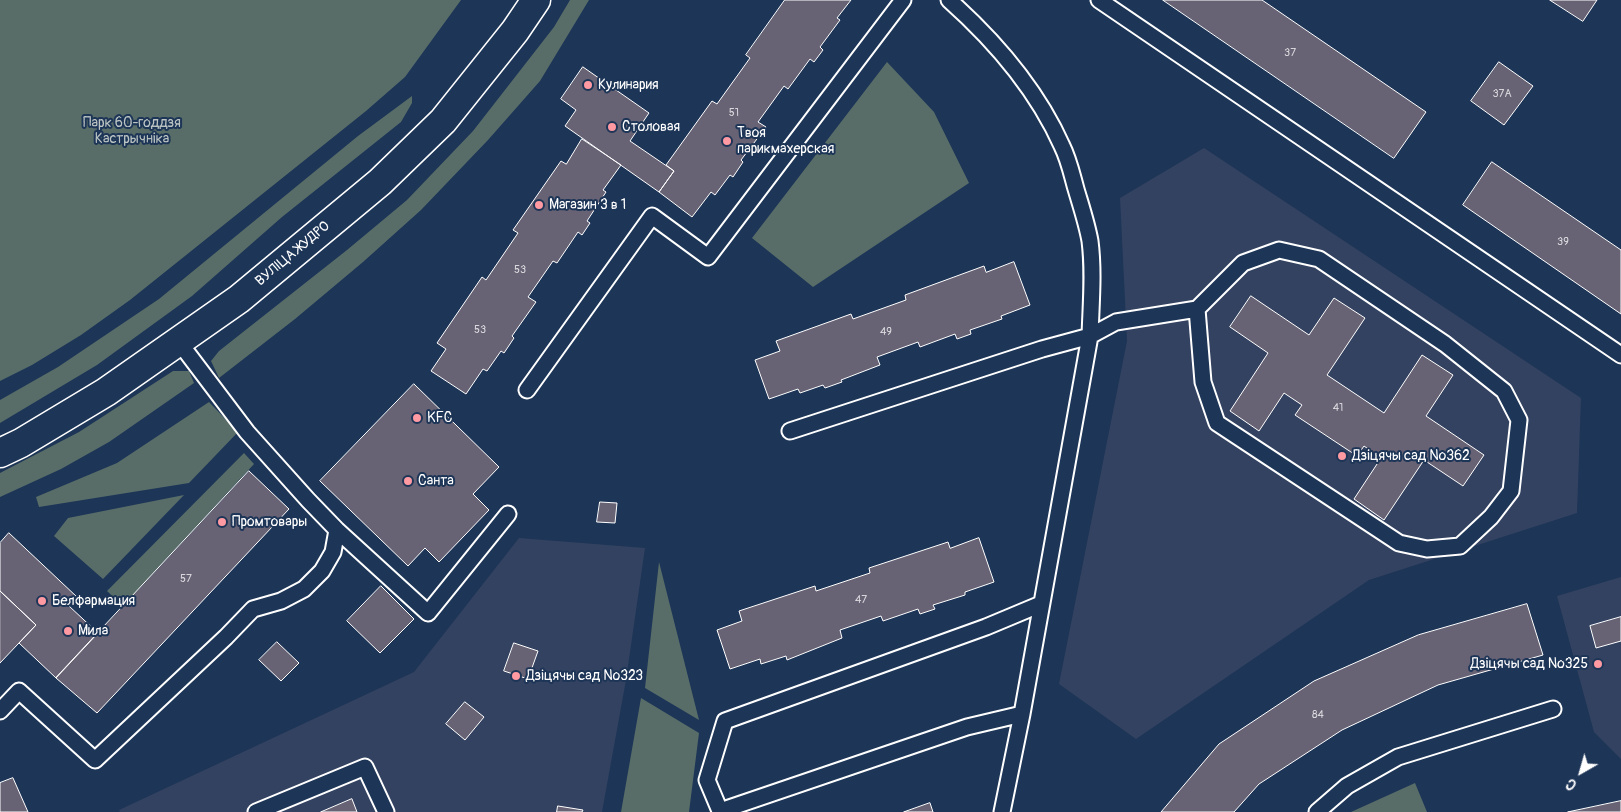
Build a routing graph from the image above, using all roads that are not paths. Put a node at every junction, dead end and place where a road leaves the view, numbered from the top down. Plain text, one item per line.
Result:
1 (536, 0) edge
2 (903, 0) edge
3 (949, 0) edge
4 (1099, 0) edge
5 (1197, 309) junction
6 (1090, 336) junction
7 (179, 342) junction
8 (1621, 355) edge
9 (528, 390) dead end
10 (790, 431) dead end
11 (0, 453) edge
12 (508, 514) dead end
13 (336, 530) junction
14 (1041, 604) junction
15 (1553, 709) dead end
16 (0, 711) edge
17 (1022, 714) junction
18 (256, 812) edge
19 (386, 812) edge
20 (1002, 812) edge
21 (1317, 812) edge

1 - 7 main road, ВУЛІЦА ЖУДРО
2 - 9 lane
3 - 6 lane
4 - 8 lane
5 - 5 lane
5 - 6 lane
6 - 10 lane
6 - 14 lane
7 - 11 main road, ВУЛІЦА ЖУДРО
7 - 13 lane
12 - 13 lane
13 - 16 lane
14 - 17 lane
14 - 17 lane
15 - 21 lane
17 - 20 lane
18 - 19 lane

